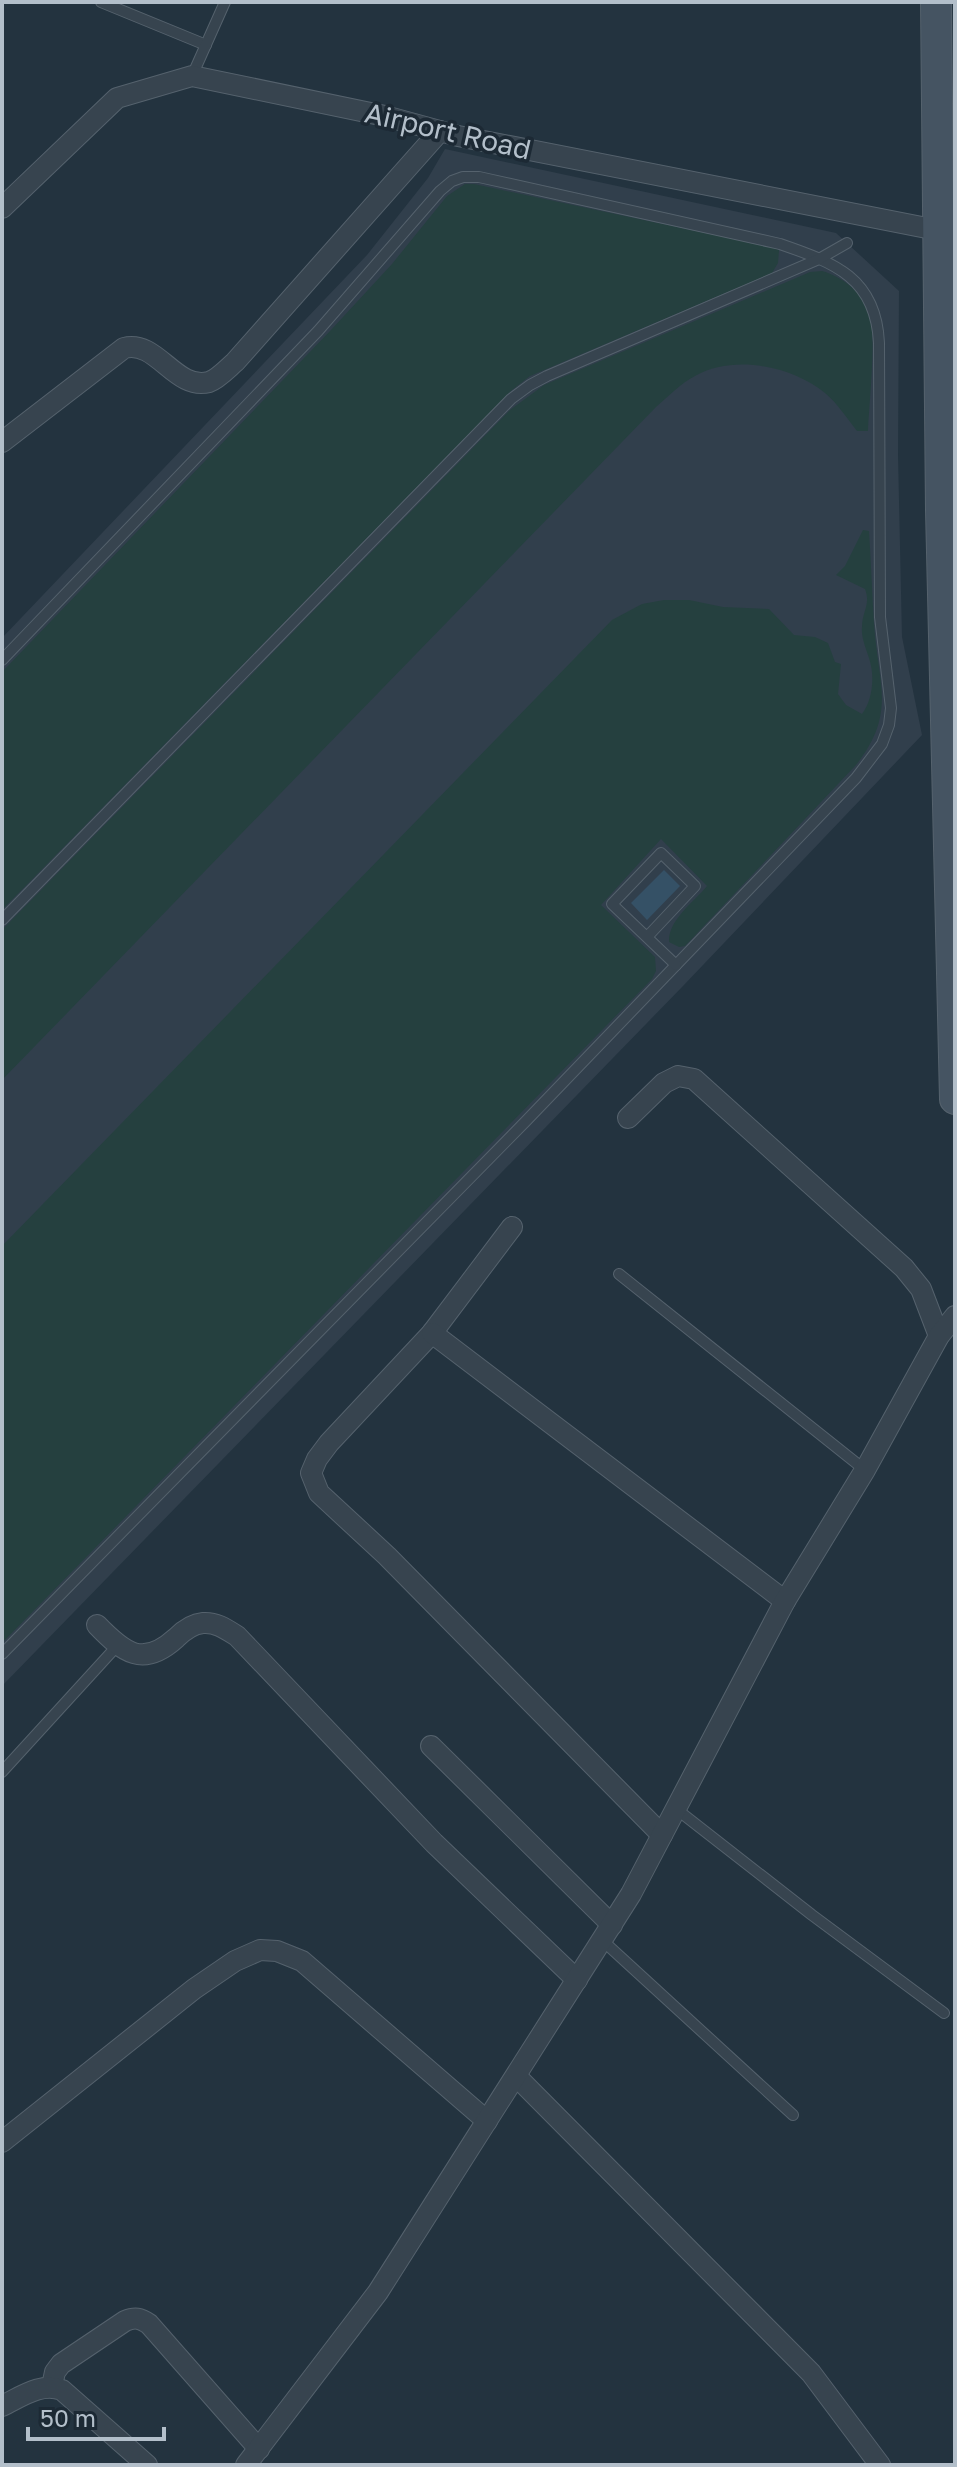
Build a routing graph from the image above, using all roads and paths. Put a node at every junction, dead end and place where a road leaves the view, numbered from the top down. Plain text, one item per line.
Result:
1 (101, 2) edge
2 (225, 2) edge
3 (936, 2) edge
4 (206, 45) junction
5 (192, 76) junction
6 (440, 131) junction
7 (2, 208) edge
8 (937, 230) junction
9 (847, 243) dead end
10 (819, 259) junction
11 (2, 442) edge
12 (2, 660) edge
13 (2, 920) edge
14 (647, 937) junction
15 (676, 965) junction
16 (955, 1099) edge
17 (628, 1118) dead end
18 (512, 1227) dead end
19 (619, 1274) dead end
20 (955, 1316) edge
21 (432, 1333) junction
22 (939, 1336) junction
23 (865, 1470) junction
24 (785, 1601) junction
25 (97, 1625) dead end
26 (117, 1646) junction
27 (2, 1654) edge
28 (431, 1746) dead end
29 (2, 1772) edge
30 (675, 1808) junction
31 (662, 1835) junction
32 (607, 1933) junction
33 (577, 1980) junction
34 (944, 2013) dead end
35 (516, 2076) junction
36 (793, 2115) dead end
37 (487, 2121) junction
38 (2, 2142) edge
39 (52, 2386) junction
40 (2, 2406) edge
41 (252, 2457) edge
42 (147, 2465) edge
43 (880, 2465) edge

1 - 4 lane
2 - 4 lane
3 - 8 street
4 - 5 lane
5 - 6 street, Airport Road
5 - 7 street, Airport Road
6 - 8 street, Airport Road
6 - 11 street
8 - 16 street
9 - 10 lane
10 - 12 lane
10 - 13 lane
10 - 15 lane
14 - 14 lane
14 - 15 lane
15 - 27 lane
17 - 22 street
18 - 21 street
19 - 23 lane
20 - 22 street
21 - 24 street
21 - 31 street
22 - 23 street
23 - 24 street
24 - 30 street
25 - 26 street
26 - 29 lane
26 - 33 street
28 - 32 street
30 - 31 street
30 - 34 lane
31 - 32 street
32 - 33 street
32 - 36 lane
33 - 35 street
35 - 37 street
35 - 43 street
37 - 38 street
37 - 41 street
39 - 40 street
39 - 41 street
39 - 42 street

